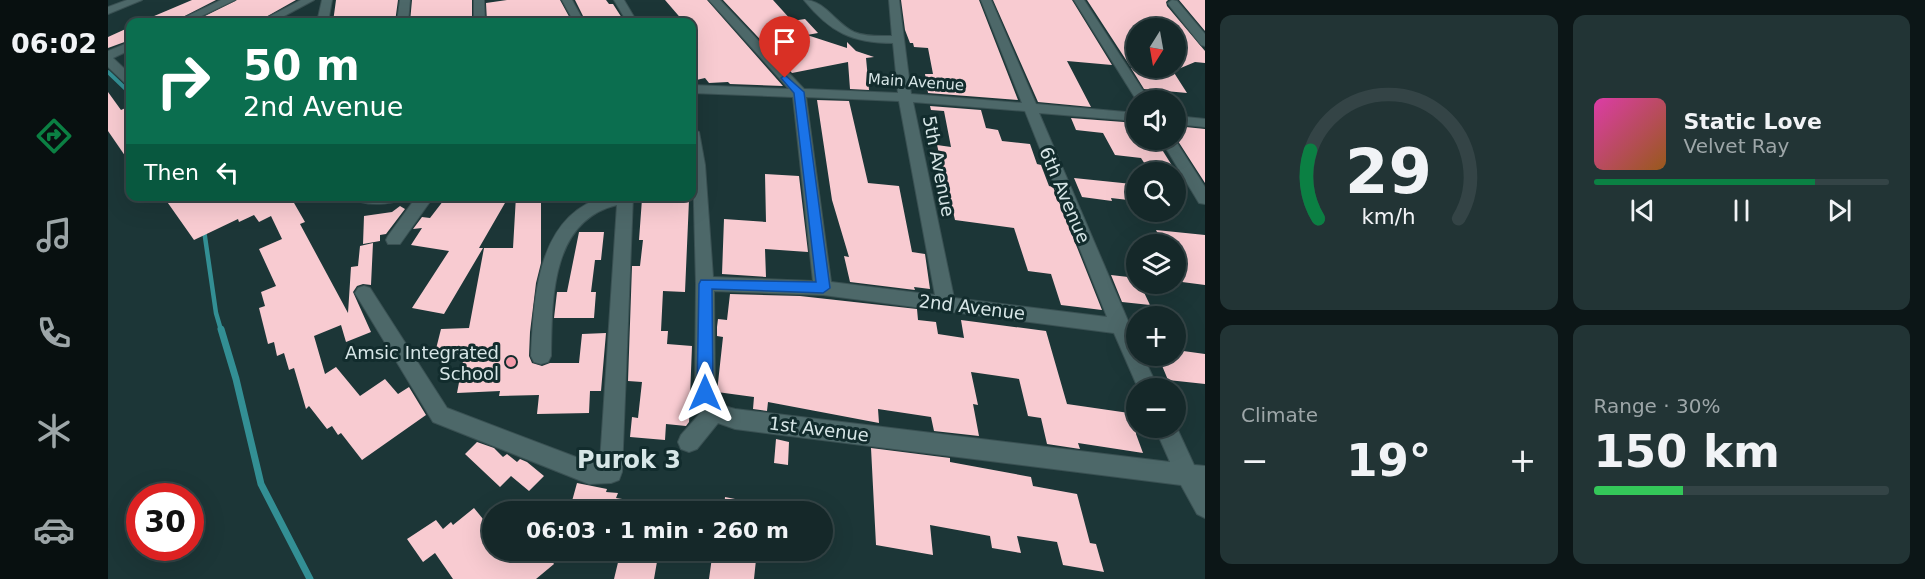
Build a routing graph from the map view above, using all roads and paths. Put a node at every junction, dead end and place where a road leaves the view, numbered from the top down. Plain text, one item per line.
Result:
1 (137, 0) edge
2 (231, 0) edge
3 (309, 0) edge
4 (327, 0) edge
5 (405, 0) edge
6 (479, 0) edge
7 (567, 0) edge
8 (619, 0) edge
9 (714, 0) edge
10 (809, 0) edge
11 (894, 0) edge
12 (986, 0) edge
13 (1079, 0) edge
14 (1173, 3) dead end
15 (108, 11) edge
16 (190, 18) edge
17 (273, 18) edge
18 (324, 18) edge
19 (403, 18) edge
20 (480, 18) edge
21 (577, 18) edge
22 (630, 18) edge
23 (899, 40) junction
24 (1205, 42) edge
25 (126, 47) edge
26 (108, 58) edge
27 (126, 76) edge
28 (696, 89) edge
29 (1137, 90) edge
30 (799, 92) junction
31 (905, 97) junction
32 (1029, 108) junction
33 (1126, 116) edge
34 (1186, 121) edge
35 (1205, 123) edge
36 (1173, 150) edge
37 (696, 154) edge
38 (1205, 199) edge
39 (422, 201) edge
40 (605, 201) edge
41 (625, 201) edge
42 (394, 240) dead end
43 (705, 284) junction
44 (823, 288) junction
45 (364, 293) dead end
46 (946, 303) junction
47 (1120, 326) junction
48 (541, 356) dead end
49 (1143, 378) edge
50 (714, 412) junction
51 (1172, 438) edge
52 (689, 442) dead end
53 (1196, 476) edge
54 (1205, 506) edge

1 - 15 street
2 - 16 street
3 - 17 street
4 - 18 street
5 - 19 street
6 - 20 street
7 - 21 street
8 - 22 street
9 - 30 street
10 - 23 street
11 - 23 street, 5th Avenue
12 - 32 street, 6th Avenue
13 - 29 street
14 - 24 street
23 - 31 street, 5th Avenue
25 - 26 street
26 - 27 street
28 - 30 street, Main Avenue
30 - 31 street, Main Avenue
30 - 44 street
31 - 32 street, Main Avenue
31 - 46 street, 5th Avenue
32 - 33 street, Main Avenue
32 - 47 street, 6th Avenue
34 - 35 street
36 - 38 street
37 - 43 street
39 - 42 street
40 - 48 street
41 - 45 street
43 - 44 street, 2nd Avenue
43 - 50 street
44 - 46 street, 2nd Avenue
46 - 47 street, 2nd Avenue
47 - 49 street, 6th Avenue
50 - 52 street
50 - 53 street, 1st Avenue
51 - 53 street
53 - 54 street

